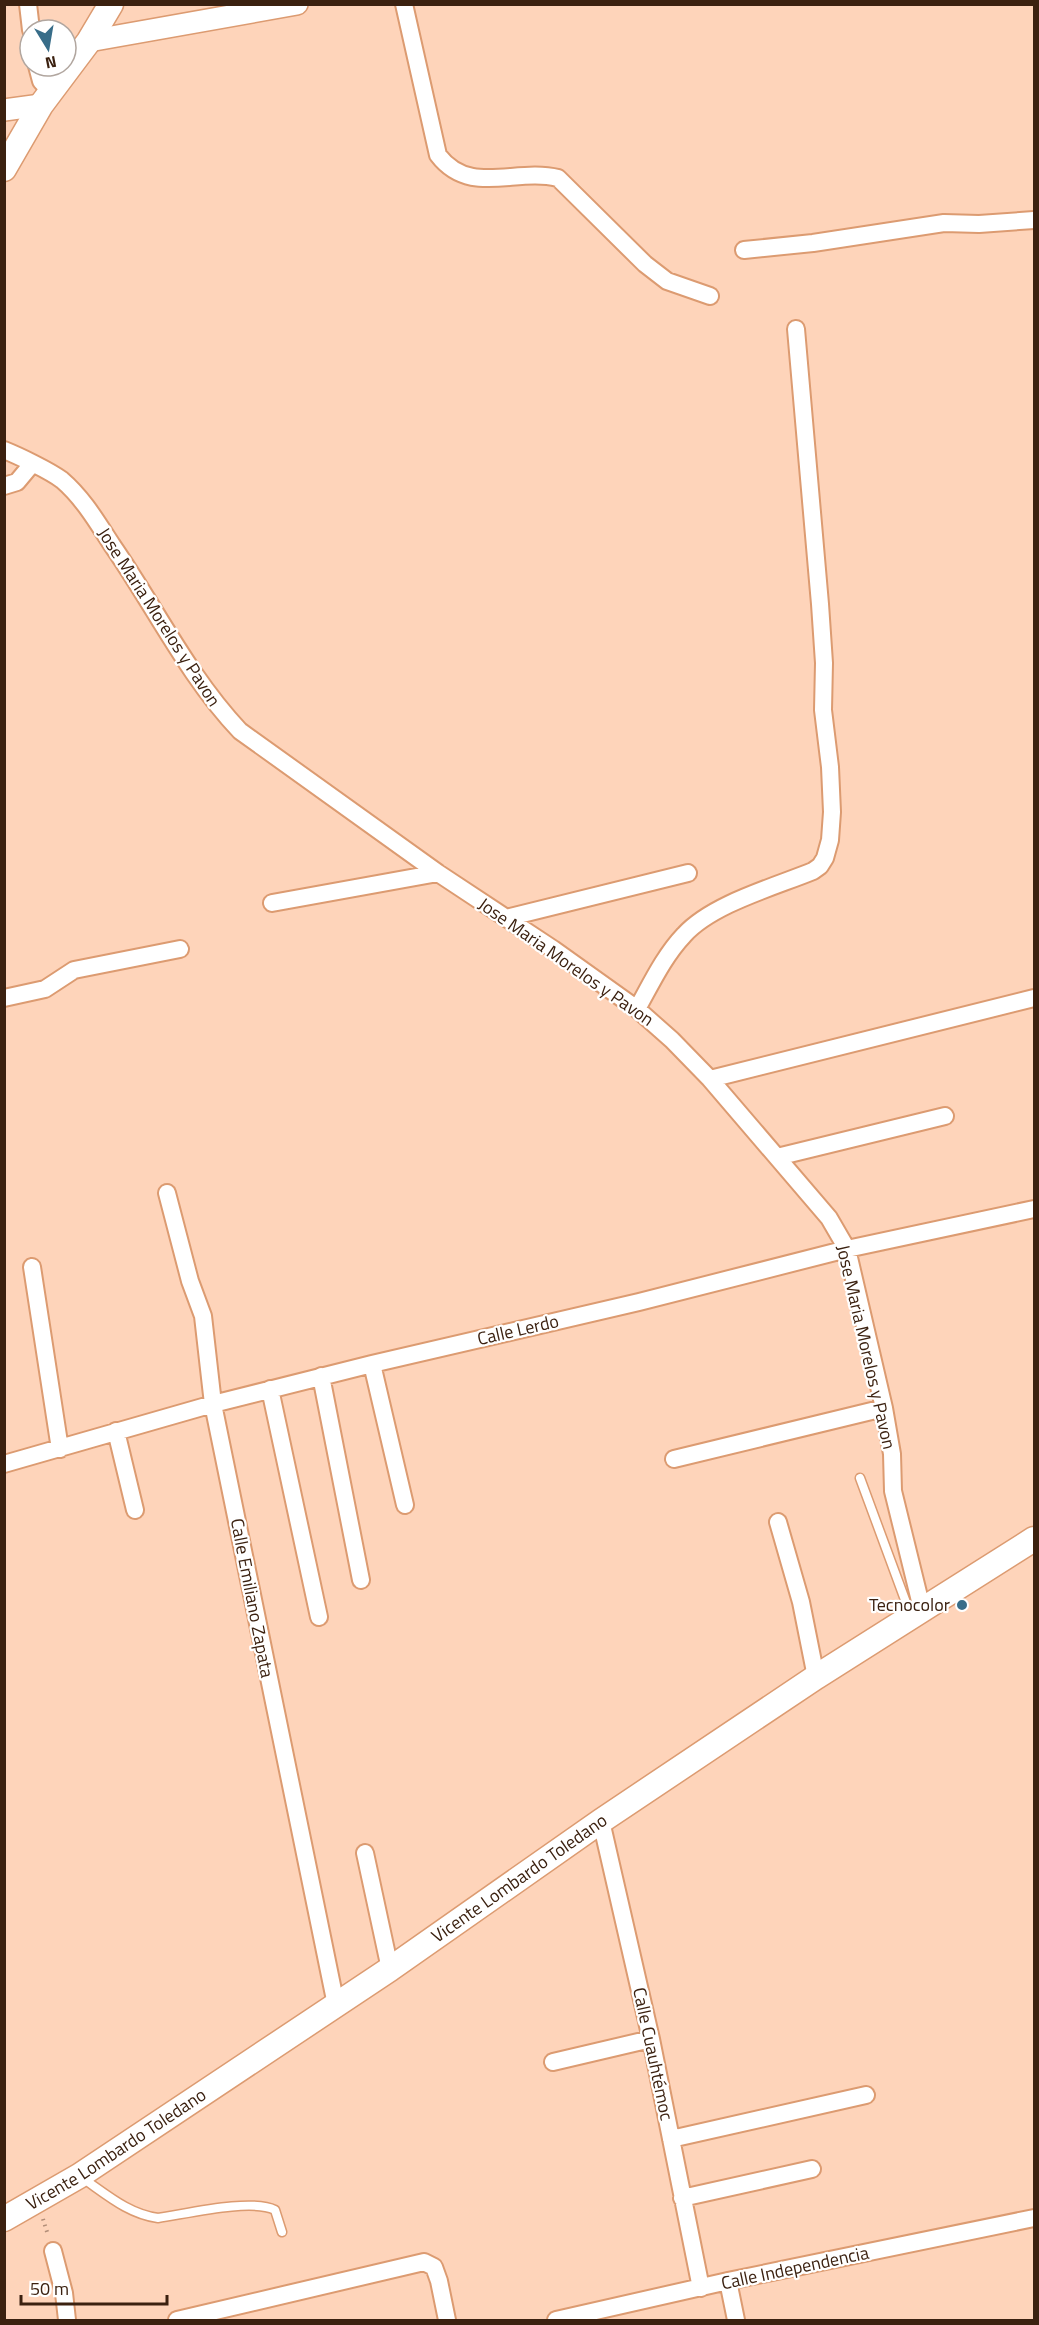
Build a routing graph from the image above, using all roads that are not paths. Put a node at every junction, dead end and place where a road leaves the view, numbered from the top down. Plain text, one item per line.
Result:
1 (111, 4) edge
2 (297, 4) edge
3 (404, 4) edge
4 (89, 41) junction
5 (40, 78) edge
6 (46, 99) junction
7 (4, 110) edge
8 (4, 169) edge
9 (1035, 220) edge
10 (744, 250) dead end
11 (710, 296) dead end
12 (796, 329) dead end
13 (4, 450) edge
14 (32, 464) junction
15 (4, 486) edge
16 (438, 873) junction
17 (688, 873) dead end
18 (272, 903) dead end
19 (506, 918) junction
20 (180, 949) dead end
21 (4, 998) edge
22 (1035, 998) edge
23 (637, 1009) junction
24 (710, 1079) junction
25 (945, 1116) dead end
26 (777, 1156) junction
27 (167, 1193) dead end
28 (1035, 1209) edge
29 (847, 1249) junction
30 (32, 1267) dead end
31 (372, 1364) junction
32 (321, 1376) junction
33 (270, 1389) junction
34 (213, 1404) junction
35 (884, 1408) junction
36 (116, 1431) junction
37 (60, 1449) junction
38 (674, 1459) dead end
39 (4, 1464) edge
40 (860, 1478) dead end
41 (405, 1505) dead end
42 (135, 1510) dead end
43 (778, 1522) dead end
44 (1035, 1539) edge
45 (361, 1580) dead end
46 (916, 1613) junction
47 (319, 1617) dead end
48 (816, 1677) junction
49 (601, 1821) junction
50 (365, 1853) dead end
51 (390, 1969) junction
52 (336, 2005) junction
53 (651, 2039) junction
54 (553, 2062) dead end
55 (866, 2095) dead end
56 (671, 2139) junction
57 (812, 2169) dead end
58 (79, 2176) junction
59 (682, 2198) junction
60 (1035, 2218) edge
61 (4, 2219) edge
62 (282, 2232) dead end
63 (53, 2251) road end
64 (728, 2281) junction
65 (701, 2288) junction
66 (64, 2320) edge
67 (177, 2320) edge
68 (447, 2320) edge
69 (556, 2320) edge
70 (736, 2320) edge

1 - 4 main road
2 - 4 street
3 - 11 street
4 - 6 main road
5 - 6 street
6 - 7 street
6 - 8 main road
9 - 10 street
12 - 23 street
13 - 14 street, Jose Maria Morelos y Pavon
14 - 15 street
14 - 16 street, Jose Maria Morelos y Pavon
16 - 18 street
16 - 19 street, Jose Maria Morelos y Pavon
17 - 19 street
19 - 23 street, Jose Maria Morelos y Pavon
20 - 21 street
22 - 24 street
23 - 24 street, Jose Maria Morelos y Pavon
24 - 26 street, Jose Maria Morelos y Pavon
25 - 26 street
26 - 29 street, Jose Maria Morelos y Pavon
27 - 34 street, Calle Emiliano Zapata
28 - 29 street, Calle Lerdo
29 - 31 street, Calle Lerdo
29 - 35 street, Jose Maria Morelos y Pavon
30 - 37 street
31 - 32 street, Calle Lerdo
31 - 41 street
32 - 33 street, Calle Lerdo
32 - 45 street
33 - 34 street, Calle Lerdo
33 - 47 street
34 - 36 street, Calle Lerdo
34 - 52 street, Calle Emiliano Zapata
35 - 38 street
35 - 46 street, Jose Maria Morelos y Pavon
36 - 37 street, Calle Lerdo
36 - 42 street
37 - 39 street, Calle Lerdo
40 - 46 lane
43 - 48 street
44 - 46 main road, Vicente Lombardo Toledano
46 - 48 main road, Vicente Lombardo Toledano
48 - 49 main road, Vicente Lombardo Toledano
49 - 51 main road, Vicente Lombardo Toledano
49 - 53 street, Calle Cuauhtémoc
50 - 51 street
51 - 52 main road, Vicente Lombardo Toledano
52 - 58 main road, Vicente Lombardo Toledano
53 - 54 street
53 - 56 street, Calle Cuauhtémoc
55 - 56 street
56 - 59 street, Calle Cuauhtémoc
57 - 59 street
58 - 61 main road, Vicente Lombardo Toledano
58 - 62 lane
59 - 65 street, Calle Cuauhtémoc
60 - 64 street, Calle Independencia
63 - 66 street
64 - 65 street, Calle Independencia
64 - 70 street
65 - 69 street, Calle Independencia
67 - 68 street

